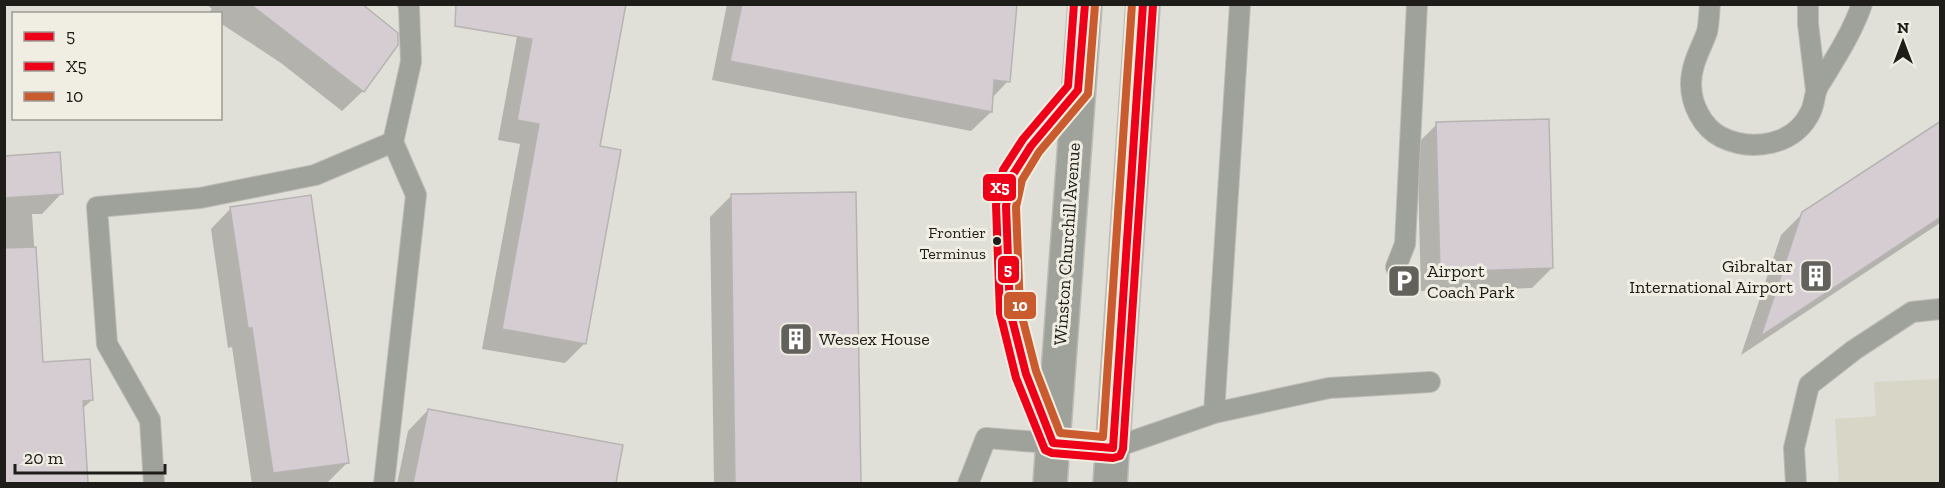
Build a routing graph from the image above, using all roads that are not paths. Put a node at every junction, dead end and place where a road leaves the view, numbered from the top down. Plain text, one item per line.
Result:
1 (408, 4) edge
2 (1085, 4) edge
3 (1143, 4) edge
4 (1240, 4) edge
5 (1417, 4) edge
6 (1710, 4) edge
7 (1808, 4) edge
8 (1862, 4) edge
9 (1078, 90) junction
10 (1816, 90) junction
11 (393, 142) junction
12 (1396, 267) dead end
13 (1941, 309) edge
14 (1430, 382) dead end
15 (1214, 413) junction
16 (1053, 443) junction
17 (1113, 448) junction
18 (154, 483) edge
19 (384, 483) edge
20 (968, 483) edge
21 (1050, 483) edge
22 (1110, 483) edge
23 (1796, 483) edge

1 - 11 lane
2 - 9 street, Winston Churchill Avenue
3 - 17 street
4 - 15 lane
5 - 12 lane
6 - 10 lane
7 - 10 lane
8 - 10 lane
9 - 16 street, Winston Churchill Avenue
9 - 16 lane
11 - 18 lane
11 - 19 lane
13 - 23 lane
14 - 15 lane
15 - 17 lane
16 - 17 lane
16 - 20 lane
16 - 21 street, Winston Churchill Avenue
17 - 22 street

